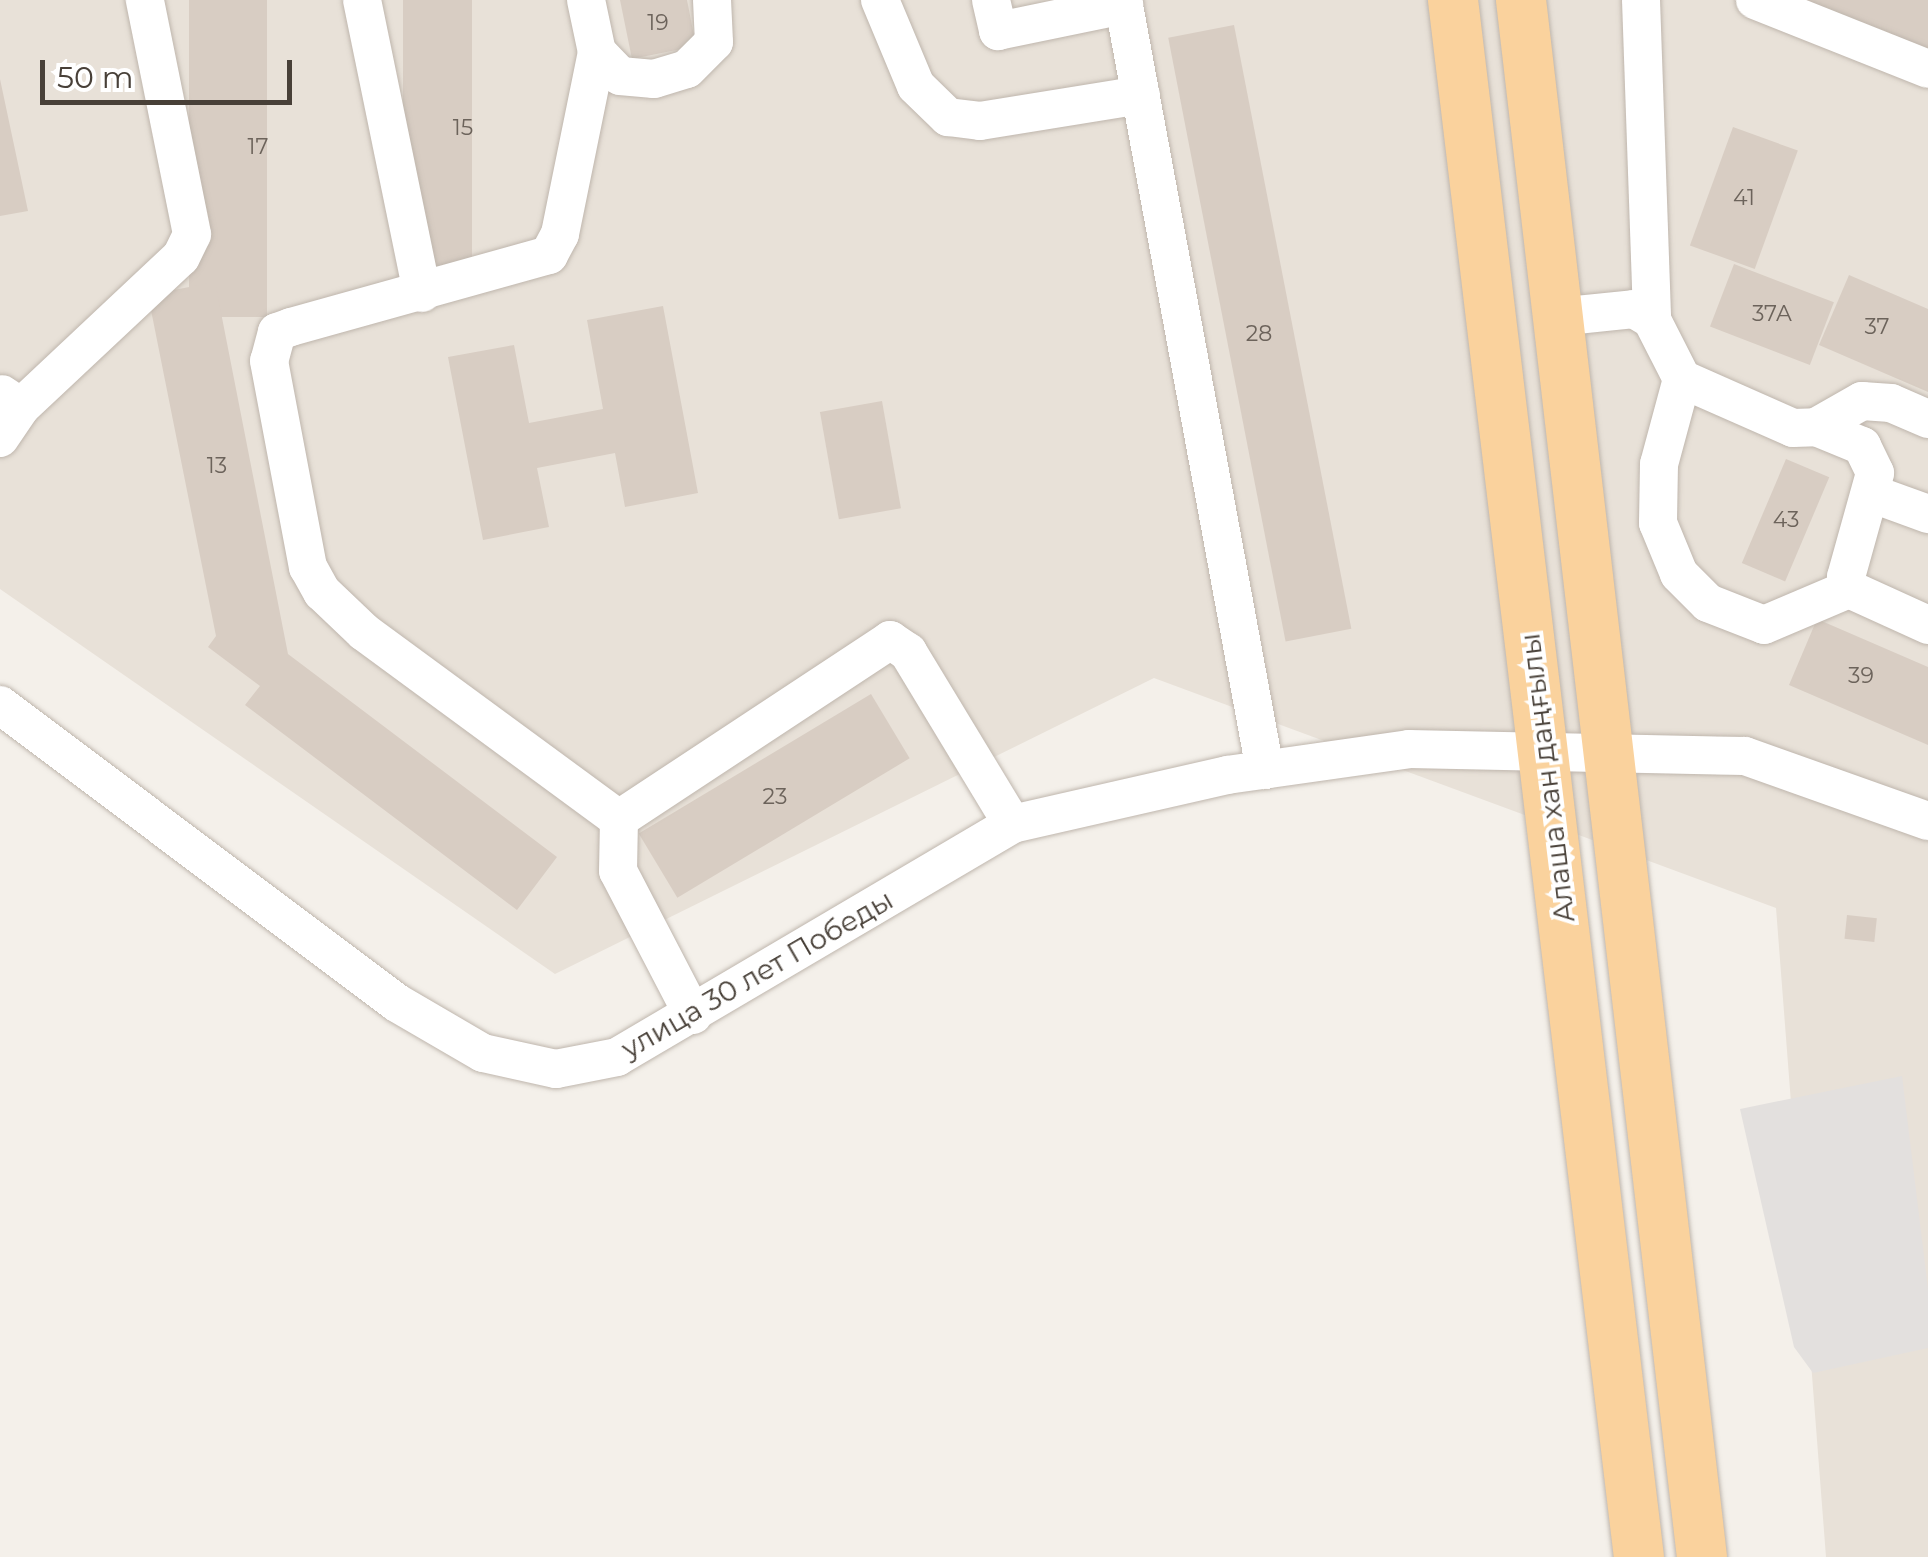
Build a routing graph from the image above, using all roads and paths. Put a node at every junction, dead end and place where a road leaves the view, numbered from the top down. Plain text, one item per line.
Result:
1 (145, 0) edge
2 (362, 0) edge
3 (586, 0) edge
4 (712, 0) edge
5 (880, 0) edge
6 (992, 0) edge
7 (1453, 0) edge
8 (1522, 0) edge
9 (1641, 0) edge
10 (1755, 0) edge
11 (1124, 3) edge
12 (598, 52) junction
13 (1928, 69) edge
14 (1140, 95) junction
15 (422, 293) junction
16 (1557, 317) junction
17 (1652, 320) junction
18 (1682, 379) junction
19 (7, 413) edge
20 (1928, 419) edge
21 (1816, 427) junction
22 (1873, 494) junction
23 (1928, 514) edge
24 (1849, 589) junction
25 (1928, 625) edge
26 (0, 705) edge
27 (1604, 754) junction
28 (1544, 756) junction
29 (1264, 770) junction
30 (619, 819) junction
31 (1928, 821) edge
32 (1012, 824) junction
33 (694, 1015) junction
34 (1639, 1557) edge
35 (1702, 1557) edge

1 - 19 street
2 - 15 street
3 - 12 street
4 - 12 street
5 - 14 street
6 - 11 street
7 - 28 main road, Алаша хан даңғылы
8 - 16 main road
9 - 17 street
10 - 13 street
11 - 14 street
12 - 15 street
14 - 29 street
15 - 30 street
16 - 17 street
16 - 27 main road
17 - 18 street
18 - 21 street
18 - 24 street
20 - 21 street
21 - 22 street
22 - 23 street
22 - 24 street
24 - 25 street
26 - 33 street, улица 30 лет Победы
27 - 28 street, улица 30 лет Победы
27 - 31 street, улица 30 лет Победы
27 - 35 main road
28 - 29 street, улица 30 лет Победы
28 - 34 main road, Алаша хан даңғылы
29 - 32 street, улица 30 лет Победы
30 - 32 street
30 - 33 street
32 - 33 street, улица 30 лет Победы

